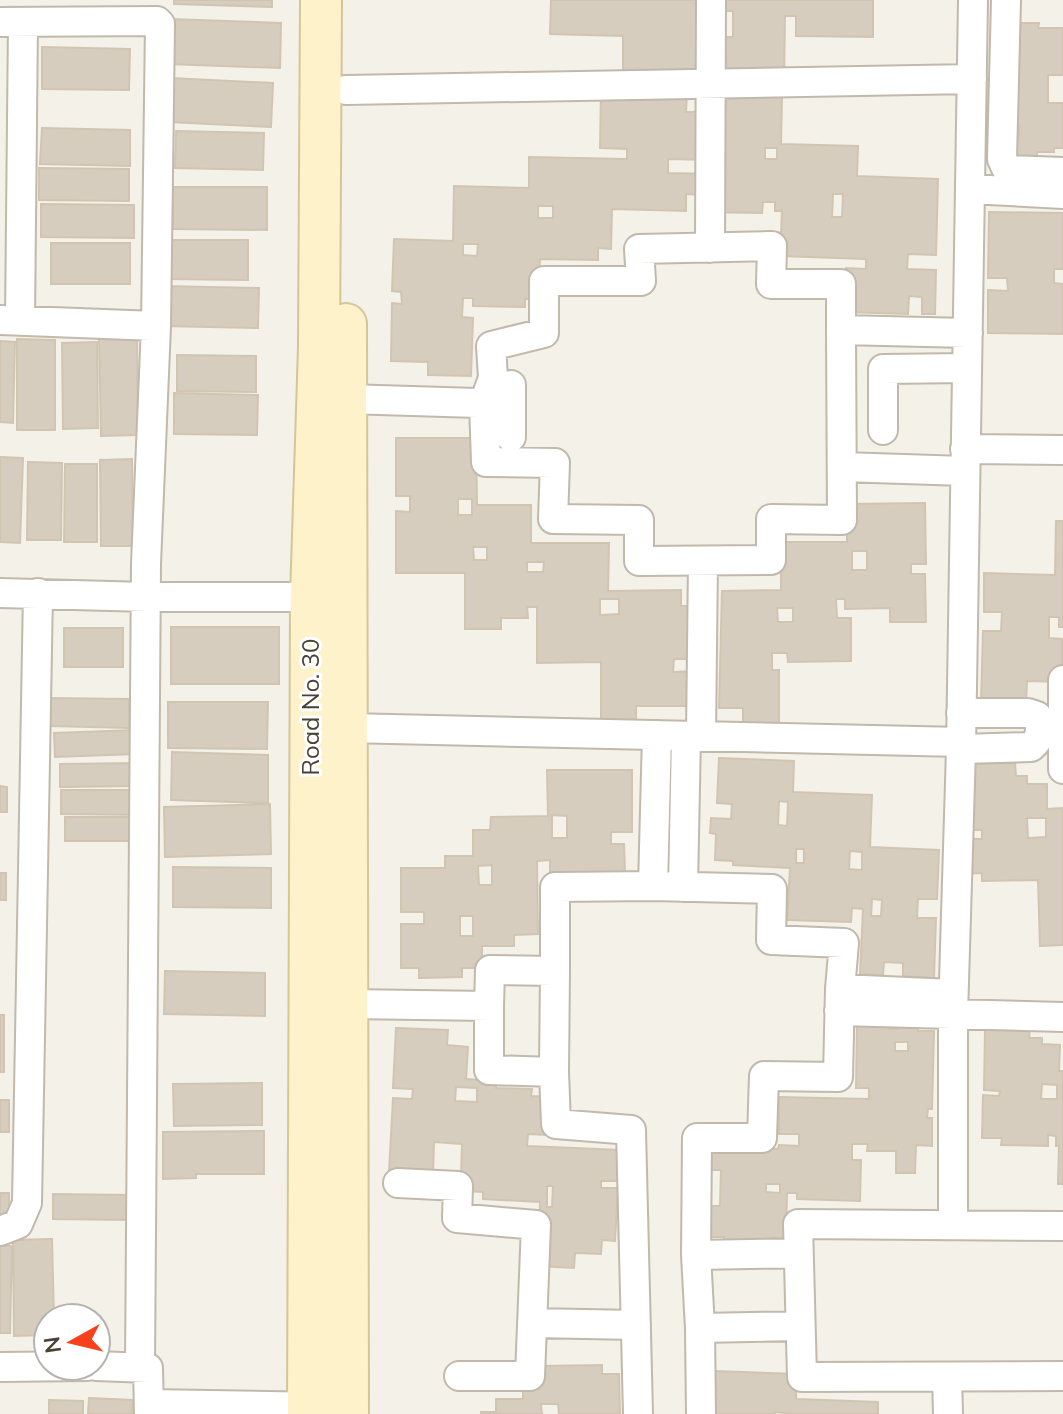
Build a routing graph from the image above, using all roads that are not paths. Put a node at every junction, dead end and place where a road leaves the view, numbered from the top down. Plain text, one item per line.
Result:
1 (321, 0) edge
2 (347, 0) edge
3 (711, 0) edge
4 (973, 0) edge
5 (1006, 0) edge
6 (159, 11) edge
7 (11, 22) edge
8 (972, 79) junction
9 (710, 84) junction
10 (346, 90) junction
11 (1063, 172) edge
12 (970, 189) junction
13 (1063, 194) edge
14 (710, 248) junction
15 (10, 320) edge
16 (156, 326) junction
17 (841, 330) junction
18 (968, 333) junction
19 (511, 356) dead end
20 (967, 368) junction
21 (346, 399) junction
22 (498, 404) junction
23 (883, 430) dead end
24 (511, 437) dead end
25 (1063, 450) edge
26 (965, 460) junction
27 (842, 467) junction
28 (703, 561) junction
29 (0, 593) edge
30 (38, 593) junction
31 (147, 597) junction
32 (329, 597) junction
33 (1063, 680) edge
34 (961, 713) junction
35 (347, 728) junction
36 (1051, 730) edge
37 (657, 735) junction
38 (694, 736) junction
39 (961, 745) junction
40 (1063, 769) edge
41 (653, 886) junction
42 (683, 887) junction
43 (555, 971) junction
44 (840, 1000) junction
45 (953, 1005) junction
46 (489, 1006) junction
47 (1063, 1017) edge
48 (334, 1021) junction
49 (554, 1072) junction
50 (398, 1183) dead end
51 (953, 1224) junction
52 (1063, 1226) edge
53 (0, 1231) edge
54 (798, 1253) junction
55 (696, 1255) junction
56 (533, 1323) junction
57 (636, 1325) junction
58 (799, 1326) junction
59 (700, 1328) junction
60 (112, 1366) edge
61 (140, 1366) junction
62 (0, 1367) edge
63 (32, 1367) edge
64 (459, 1376) dead end
65 (1063, 1376) edge
66 (947, 1377) junction
67 (149, 1409) edge
68 (308, 1410) edge
69 (348, 1411) edge
70 (638, 1414) edge
71 (701, 1414) edge
72 (948, 1414) edge

1 - 32 street, Road No. 30
2 - 10 street, Road No. 30
3 - 9 street
4 - 8 street
5 - 11 street
6 - 7 street
6 - 16 street
7 - 15 street
8 - 9 street
8 - 12 street
9 - 10 street
9 - 14 street
10 - 21 street, Road No. 30
12 - 13 street
12 - 18 street
14 - 17 street
14 - 22 street
15 - 16 street
16 - 31 street
17 - 18 street
17 - 27 street
18 - 20 street
19 - 22 street
20 - 23 street
20 - 26 street
21 - 22 street
21 - 32 street, Road No. 30
22 - 24 street
22 - 28 street
25 - 26 street
26 - 27 street
26 - 34 street
27 - 28 street
28 - 38 street
29 - 30 street
30 - 31 street
30 - 53 street
31 - 32 street
31 - 61 street
32 - 35 street, Road No. 30
32 - 48 street, Road No. 30
33 - 36 street
34 - 36 street
34 - 39 street
35 - 37 street
35 - 48 street, Road No. 30
36 - 39 street
36 - 40 street
37 - 38 street
37 - 41 street
38 - 39 street
38 - 42 street
39 - 45 street
41 - 42 street
41 - 43 street
42 - 44 street
43 - 46 street
43 - 49 street
44 - 45 street
44 - 55 street
45 - 47 street
45 - 51 street
46 - 48 street
46 - 49 street
48 - 68 street, Road No. 30
48 - 69 street, Road No. 30
49 - 57 street
50 - 56 street
51 - 52 street
51 - 54 street
54 - 55 street
54 - 58 street
55 - 59 street
56 - 57 street
56 - 64 street
57 - 70 street
58 - 59 street
58 - 66 street
59 - 71 street
60 - 61 street
61 - 67 street
62 - 63 street
65 - 66 street
66 - 72 street
67 - 68 street
68 - 69 street

